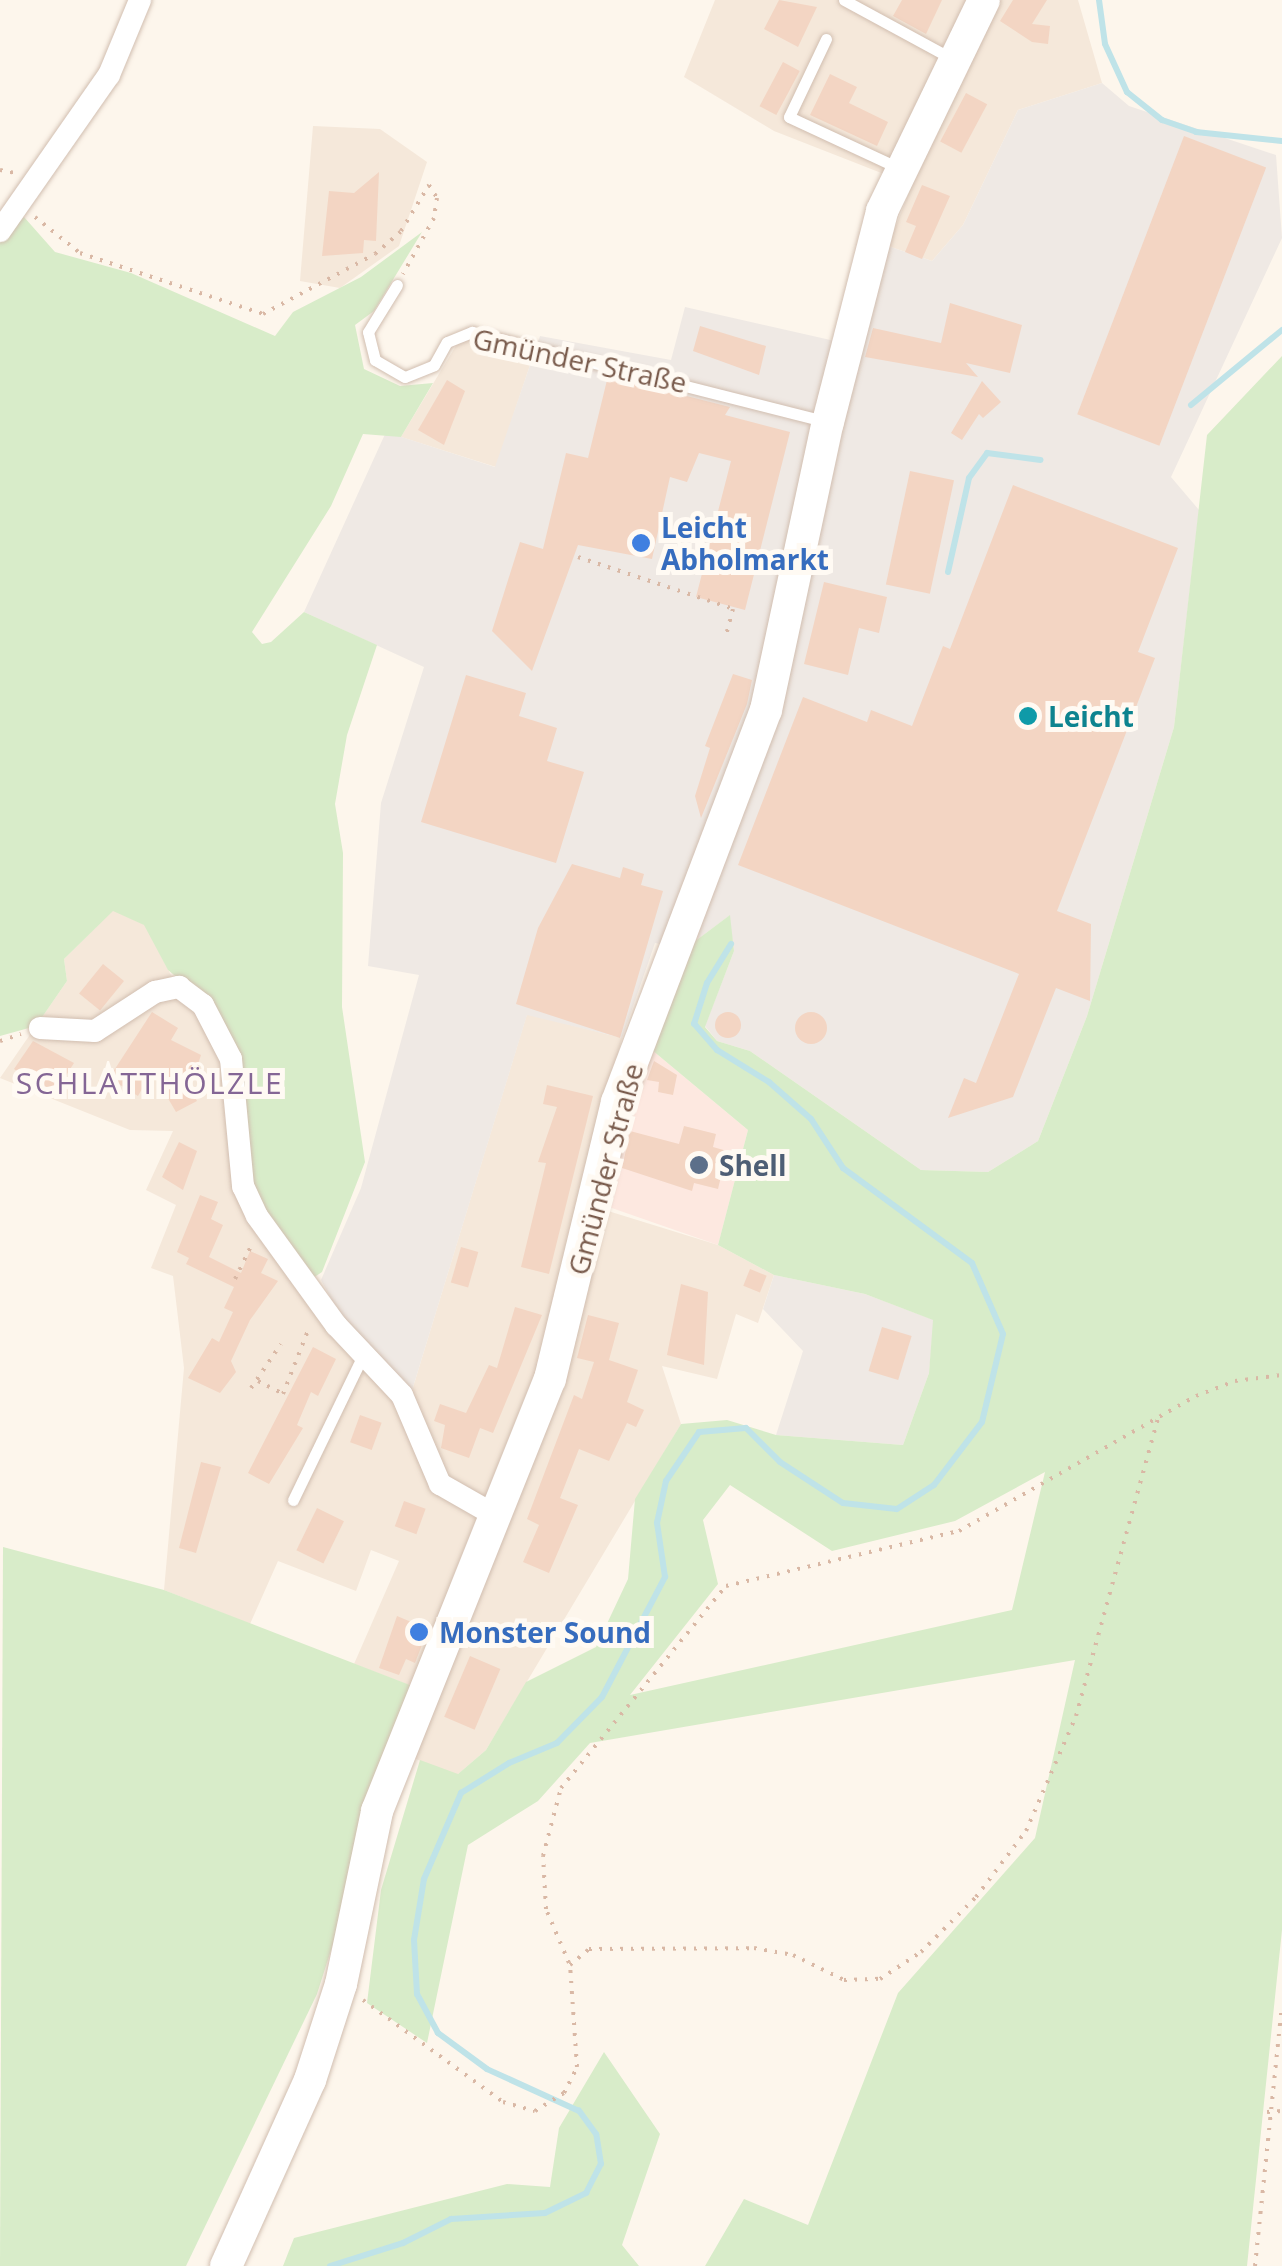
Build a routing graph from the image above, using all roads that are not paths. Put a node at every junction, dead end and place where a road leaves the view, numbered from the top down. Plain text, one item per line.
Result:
1 (140, 0) edge
2 (844, 0) edge
3 (984, 0) edge
4 (826, 38) dead end
5 (951, 58) junction
6 (899, 168) junction
7 (0, 231) edge
8 (397, 285) road end
9 (828, 422) junction
10 (40, 1028) dead end
11 (364, 1353) junction
12 (292, 1500) dead end
13 (496, 1516) junction
14 (226, 2266) edge

1 - 7 street
2 - 5 lane
3 - 5 street, Gmünder Straße
4 - 6 lane
5 - 6 street, Gmünder Straße
6 - 9 street, Gmünder Straße
8 - 9 lane, Gmünder Straße
9 - 13 street, Gmünder Straße
10 - 11 street
11 - 12 lane
11 - 13 street
13 - 14 street, Gmünder Straße

